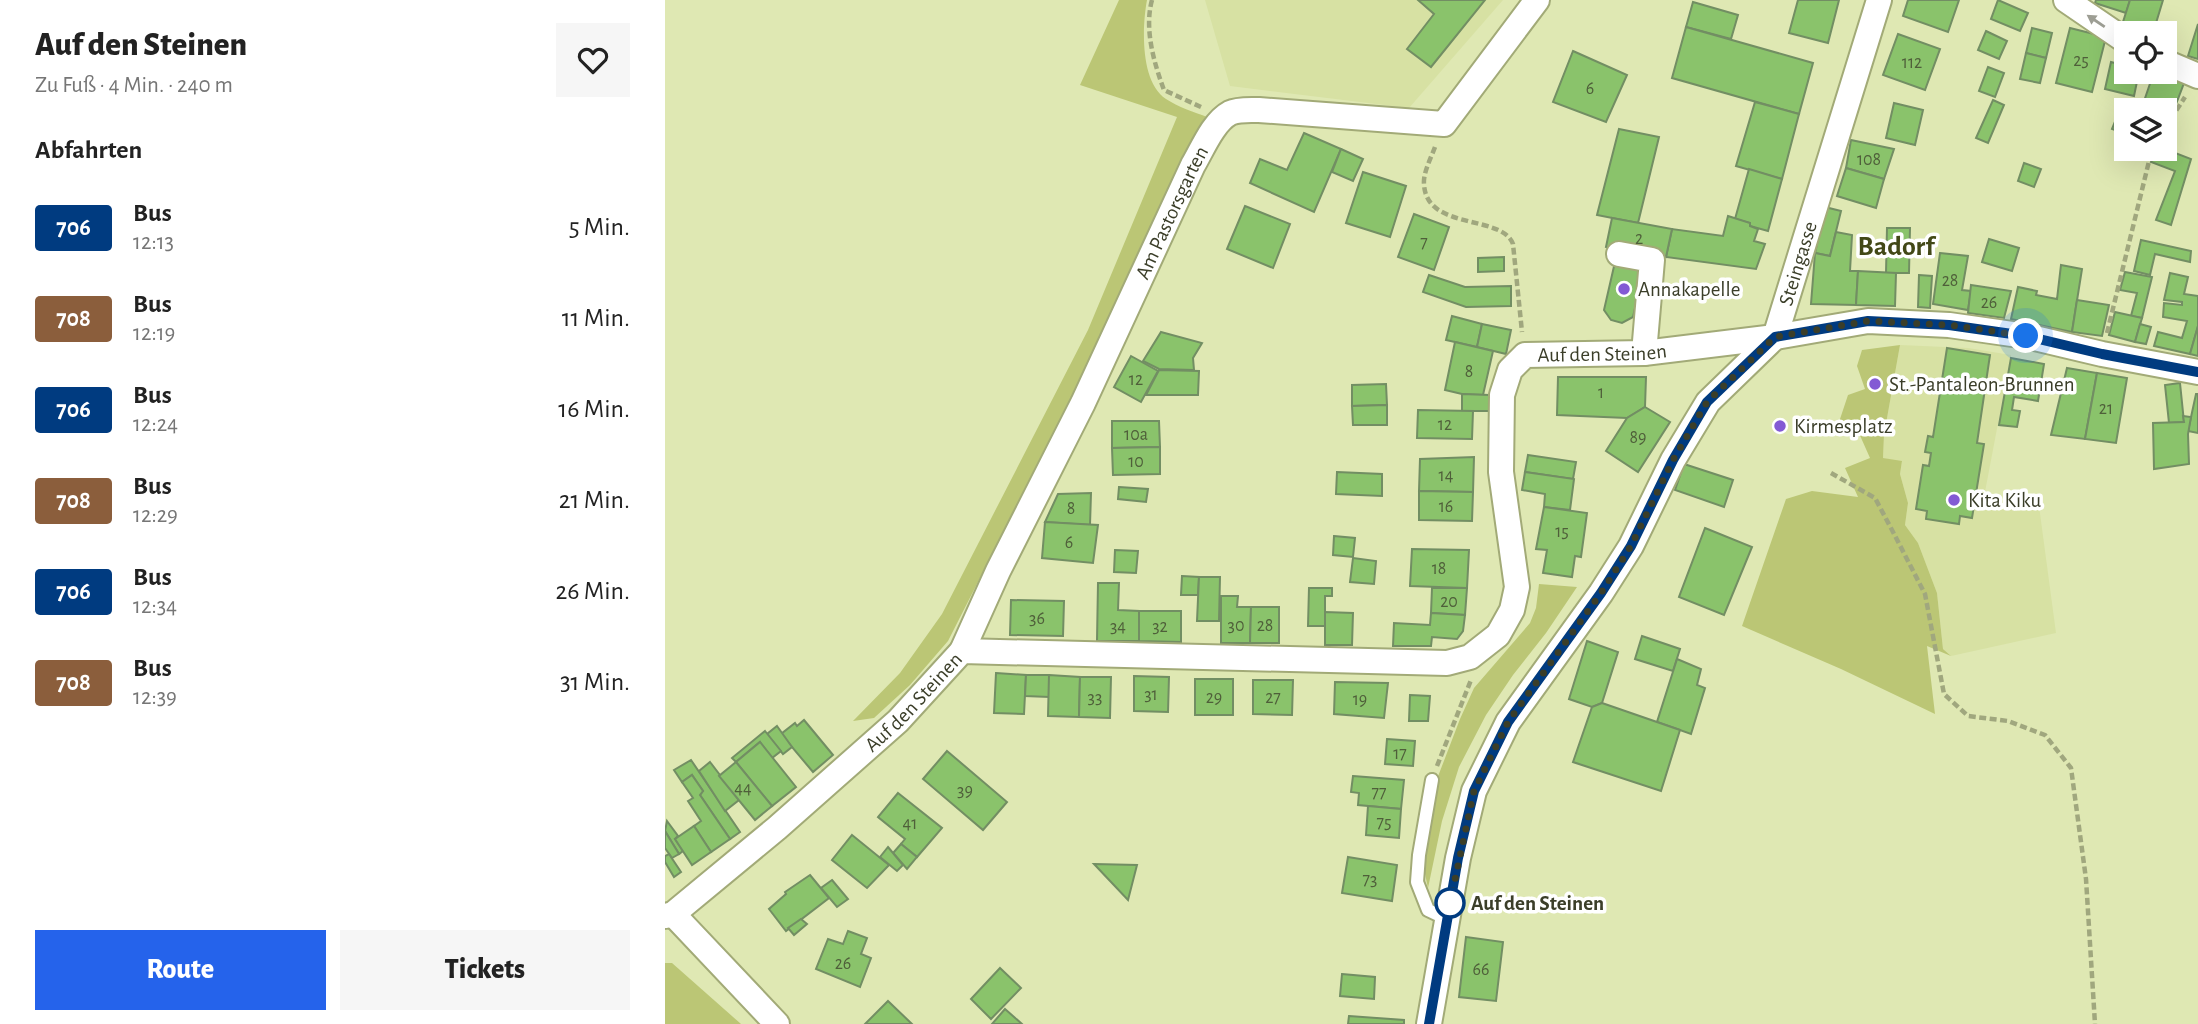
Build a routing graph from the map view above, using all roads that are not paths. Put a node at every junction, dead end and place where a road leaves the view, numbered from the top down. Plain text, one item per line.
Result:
1 (1537, 0) edge
2 (1879, 0) edge
3 (2066, 0) edge
4 (2114, 33) edge
5 (2177, 70) edge
6 (2195, 82) edge
7 (1619, 254) dead end
8 (1775, 337) junction
9 (1644, 353) junction
10 (2198, 372) edge
11 (962, 651) junction
12 (1432, 780) road end
13 (669, 915) edge
14 (1447, 919) junction
15 (777, 1024) edge
16 (1429, 1024) edge

1 - 11 street, Am Pastorsgarten
2 - 8 street, Steingasse
4 -> 3 street
5 - 6 street
7 - 9 street
8 - 9 street, Auf den Steinen
8 - 10 street, Auf den Steinen
8 - 14 street, Steingasse
9 - 11 street, Auf den Steinen
11 - 13 street, Auf den Steinen
12 - 14 lane
13 - 15 street
14 - 16 street, Steingasse

